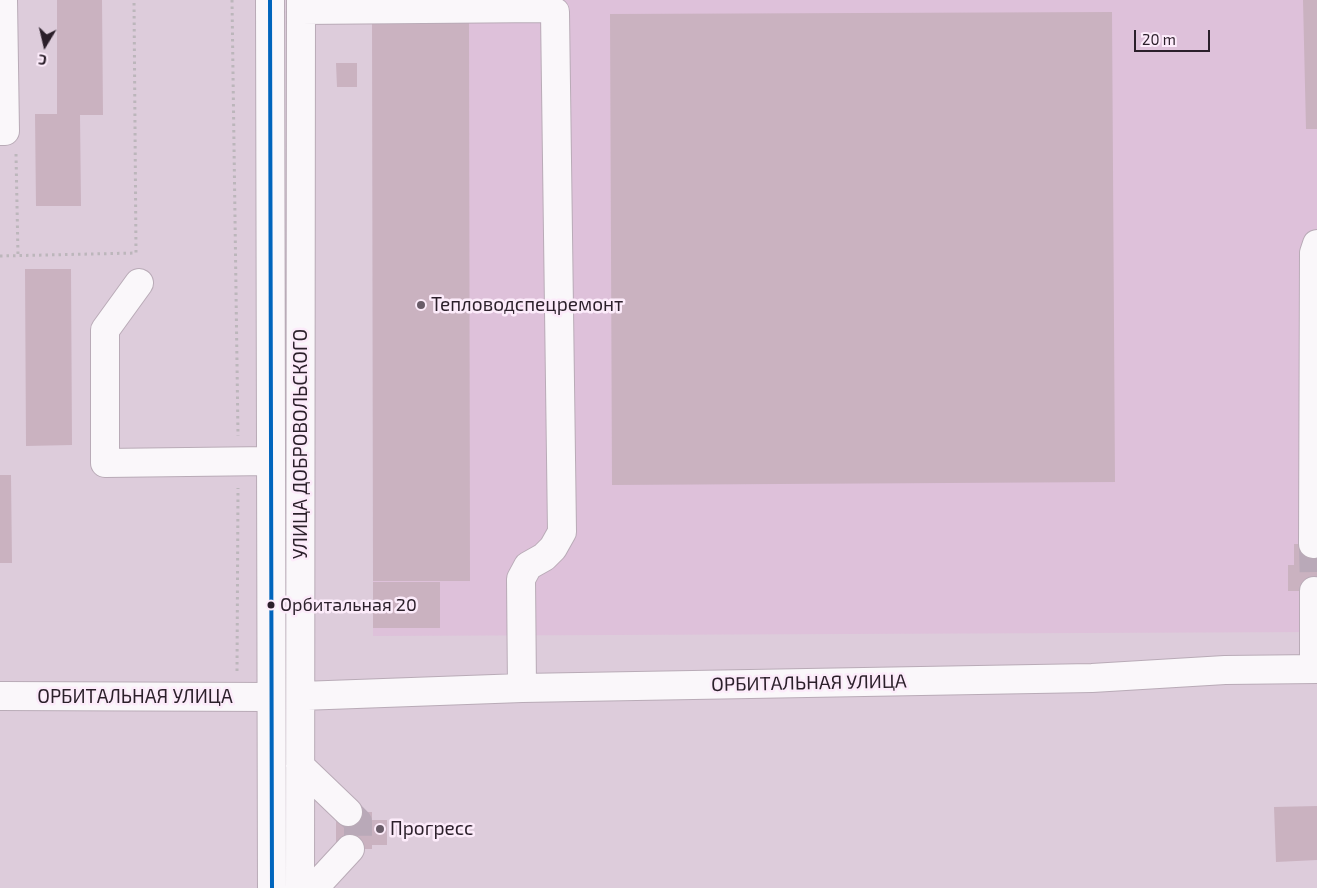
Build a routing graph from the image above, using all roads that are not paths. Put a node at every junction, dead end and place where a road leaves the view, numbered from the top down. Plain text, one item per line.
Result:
1 (3, 0) edge
2 (270, 0) edge
3 (301, 5) edge
4 (3, 131) edge
5 (1317, 244) edge
6 (139, 282) dead end
7 (270, 461) junction
8 (1313, 544) dead end
9 (1314, 591) dead end
10 (1316, 669) edge
11 (522, 688) junction
12 (0, 696) edge
13 (300, 696) junction
14 (270, 697) junction
15 (300, 766) junction
16 (348, 812) tunnel mouth
17 (350, 849) tunnel mouth
18 (272, 888) edge
19 (300, 888) edge
20 (314, 888) edge

1 - 4 street
2 - 7 street, УЛИЦА ДОБРОВОЛЬСКОГО
3 - 11 street
3 - 13 street, УЛИЦА ДОБРОВОЛЬСКОГО
5 - 8 street
6 - 7 street
7 - 14 street, УЛИЦА ДОБРОВОЛЬСКОГО
9 - 10 street
10 - 11 street, ОРБИТАЛЬНАЯ УЛИЦА
11 - 13 street, ОРБИТАЛЬНАЯ УЛИЦА
12 - 14 street, ОРБИТАЛЬНАЯ УЛИЦА
13 - 15 street, УЛИЦА ДОБРОВОЛЬСКОГО
14 - 18 street, УЛИЦА ДОБРОВОЛЬСКОГО
15 - 16 street
15 - 19 street, УЛИЦА ДОБРОВОЛЬСКОГО
17 - 20 street

